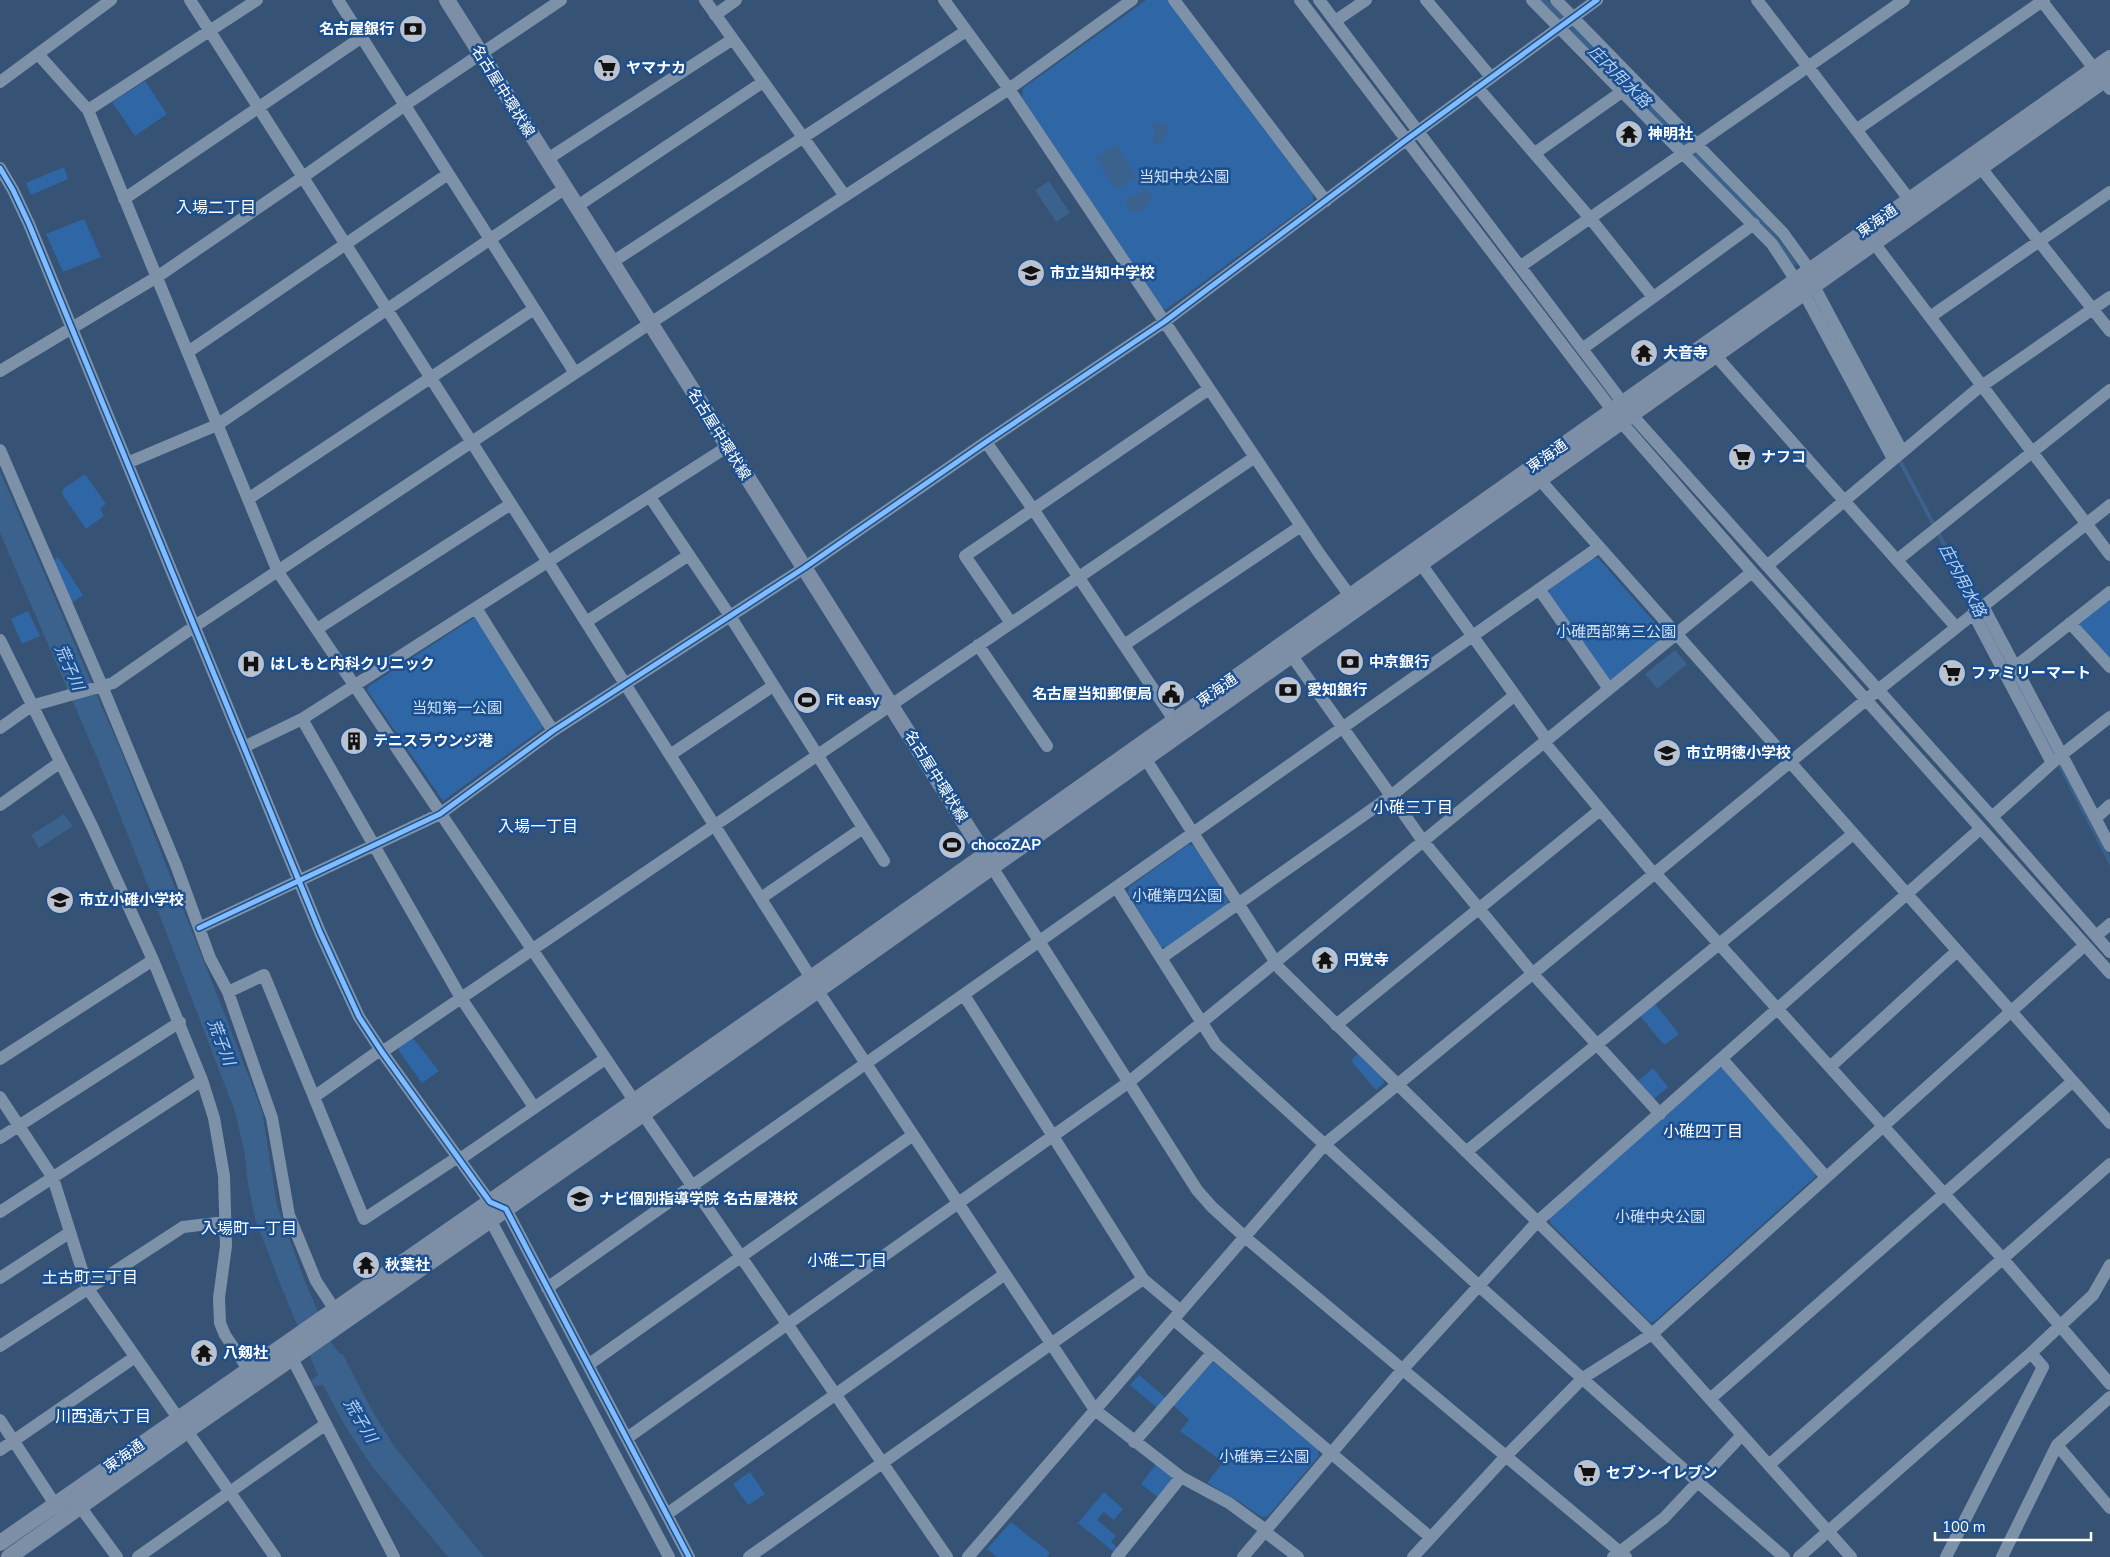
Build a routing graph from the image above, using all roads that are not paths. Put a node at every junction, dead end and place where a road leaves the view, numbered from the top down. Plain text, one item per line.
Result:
1 (111, 0) edge
2 (190, 0) edge
3 (257, 0) edge
4 (338, 0) edge
5 (446, 0) edge
6 (561, 0) edge
7 (704, 0) edge
8 (736, 0) edge
9 (944, 0) edge
10 (1132, 0) edge
11 (1174, 0) edge
12 (1300, 0) edge
13 (1319, 0) edge
14 (1366, 0) edge
15 (1426, 0) edge
16 (1532, 0) edge
17 (1556, 0) edge
18 (1597, 0) edge
19 (1757, 0) edge
20 (1904, 0) edge
21 (2042, 0) edge
22 (715, 15) junction
23 (1335, 21) junction
24 (1565, 22) junction
25 (210, 31) junction
26 (966, 31) junction
27 (362, 37) junction
28 (733, 39) junction
29 (38, 54) junction
30 (480, 54) junction
31 (2110, 58) edge
32 (1808, 67) junction
33 (1491, 77) junction
34 (2104, 79) edge
35 (0, 82) edge
36 (764, 82) junction
37 (1477, 87) junction
38 (1009, 89) junction
39 (1623, 91) junction
40 (405, 105) junction
41 (258, 107) junction
42 (88, 110) junction
43 (1856, 130) junction
44 (1418, 132) junction
45 (804, 138) junction
46 (1406, 140) junction
47 (1691, 148) junction
48 (1535, 153) junction
49 (546, 160) junction
50 (0, 168) edge
51 (1980, 168) junction
52 (448, 174) junction
53 (303, 177) junction
54 (564, 189) junction
55 (2110, 192) edge
56 (846, 196) junction
57 (124, 199) junction
58 (1909, 199) junction
59 (1326, 201) junction
60 (576, 207) junction
61 (1590, 218) junction
62 (1754, 224) junction
63 (490, 239) junction
64 (2039, 241) junction
65 (1874, 243) junction
66 (346, 244) junction
67 (610, 263) junction
68 (1520, 266) junction
69 (1809, 269) junction
70 (156, 277) junction
71 (1795, 279) junction
72 (1809, 290) junction
73 (1653, 297) junction
74 (2110, 297) edge
75 (387, 309) junction
76 (534, 309) junction
77 (2092, 309) junction
78 (1930, 317) junction
79 (1164, 322) junction
80 (649, 324) junction
81 (71, 328) junction
82 (2110, 331) edge
83 (1582, 349) junction
84 (188, 352) junction
85 (1716, 356) junction
86 (0, 371) edge
87 (575, 373) junction
88 (431, 378) junction
89 (1982, 386) junction
90 (1210, 389) junction
91 (2110, 390) edge
92 (1622, 413) junction
93 (218, 425) junction
94 (472, 442) junction
95 (986, 442) junction
96 (727, 447) junction
97 (0, 450) edge
98 (2032, 451) junction
99 (1898, 455) junction
100 (1255, 457) junction
101 (127, 463) junction
102 (1540, 480) junction
103 (650, 497) junction
104 (248, 499) junction
105 (1844, 501) junction
106 (511, 504) junction
107 (2110, 504) edge
108 (1033, 509) junction
109 (2086, 523) junction
110 (1301, 526) junction
111 (1599, 547) junction
112 (689, 555) junction
113 (2110, 555) edge
114 (1896, 560) junction
115 (548, 562) junction
116 (1421, 564) junction
117 (1768, 565) junction
118 (804, 568) junction
119 (278, 572) junction
120 (1752, 572) junction
121 (1079, 577) junction
122 (1539, 589) junction
123 (2110, 592) edge
124 (1350, 596) junction
125 (476, 608) junction
126 (1978, 609) junction
127 (730, 616) junction
128 (586, 622) junction
129 (1011, 623) junction
130 (2070, 623) junction
131 (195, 626) junction
132 (1956, 627) junction
133 (317, 629) junction
134 (1676, 634) junction
135 (1472, 636) junction
136 (0, 640) edge
137 (1124, 644) junction
138 (978, 645) junction
139 (1287, 649) junction
140 (2016, 666) junction
141 (2110, 667) edge
142 (625, 684) junction
143 (354, 686) junction
144 (773, 686) junction
145 (100, 687) junction
146 (1609, 689) junction
147 (1878, 690) junction
148 (1515, 695) junction
149 (1866, 699) junction
150 (891, 704) junction
151 (31, 706) junction
152 (2110, 717) edge
153 (302, 719) junction
154 (1174, 720) junction
155 (0, 728) edge
156 (1343, 728) junction
157 (553, 731) junction
158 (1545, 741) junction
159 (1047, 746) dead end
160 (244, 747) junction
161 (815, 754) junction
162 (670, 755) junction
163 (1145, 758) junction
164 (2057, 759) junction
165 (1789, 762) junction
166 (59, 763) junction
167 (1391, 796) junction
168 (0, 804) edge
169 (2110, 805) edge
170 (1600, 810) junction
171 (440, 814) junction
172 (1992, 817) junction
173 (2096, 818) junction
174 (715, 824) junction
175 (863, 828) junction
176 (1980, 828) junction
177 (1193, 833) junction
178 (1853, 834) junction
179 (1423, 842) junction
180 (373, 845) junction
181 (2110, 846) edge
182 (884, 861) dead end
183 (988, 861) junction
184 (1655, 873) junction
185 (299, 879) junction
186 (1116, 887) junction
187 (1906, 893) junction
188 (761, 898) junction
189 (1238, 904) junction
190 (1478, 908) junction
191 (2110, 924) edge
192 (199, 928) junction
193 (2096, 936) junction
194 (1040, 941) junction
195 (1720, 944) junction
196 (2085, 945) junction
197 (531, 950) junction
198 (1957, 951) junction
199 (2110, 952) edge
200 (1161, 958) junction
201 (153, 960) junction
202 (1275, 962) junction
203 (2110, 973) edge
204 (1533, 974) junction
205 (814, 984) junction
206 (228, 992) junction
207 (964, 995) junction
208 (461, 998) junction
209 (1778, 1009) junction
210 (2011, 1012) junction
211 (180, 1022) junction
212 (1202, 1022) junction
213 (1336, 1025) junction
214 (1598, 1044) junction
215 (381, 1051) junction
216 (0, 1059) edge
217 (604, 1059) junction
218 (1722, 1059) junction
219 (866, 1064) junction
220 (1830, 1067) junction
221 (202, 1080) junction
222 (2073, 1081) junction
223 (1129, 1082) junction
224 (1398, 1084) junction
225 (0, 1097) edge
226 (314, 1097) junction
227 (534, 1107) junction
228 (639, 1108) junction
229 (1660, 1114) junction
230 (2110, 1123) edge
231 (1883, 1125) junction
232 (19, 1126) junction
233 (913, 1134) junction
234 (1053, 1136) junction
235 (0, 1138) edge
236 (1325, 1144) junction
237 (1466, 1152) junction
238 (459, 1158) junction
239 (2110, 1164) edge
240 (1826, 1177) junction
241 (53, 1178) junction
242 (692, 1186) junction
243 (1945, 1195) junction
244 (490, 1202) junction
245 (958, 1203) junction
246 (506, 1209) junction
247 (0, 1212) edge
248 (491, 1221) junction
249 (225, 1222) junction
250 (1537, 1222) junction
251 (69, 1233) junction
252 (1246, 1238) junction
253 (741, 1257) junction
254 (2002, 1258) junction
255 (2110, 1265) edge
256 (1005, 1274) junction
257 (0, 1278) edge
258 (1143, 1279) junction
259 (1479, 1286) junction
260 (548, 1288) junction
261 (88, 1289) junction
262 (1178, 1316) junction
263 (330, 1320) junction
264 (787, 1324) junction
265 (2060, 1326) junction
266 (1652, 1334) junction
267 (1051, 1344) junction
268 (0, 1346) edge
269 (298, 1348) junction
270 (1212, 1353) junction
271 (2030, 1353) junction
272 (135, 1357) junction
273 (588, 1365) junction
274 (248, 1369) junction
275 (1403, 1369) junction
276 (1583, 1378) junction
277 (2110, 1384) edge
278 (836, 1395) junction
279 (2110, 1397) edge
280 (1710, 1399) junction
281 (1095, 1410) junction
282 (0, 1420) edge
283 (183, 1424) junction
284 (326, 1424) junction
285 (1742, 1435) junction
286 (627, 1438) junction
287 (13, 1441) junction
288 (1134, 1442) junction
289 (2057, 1445) junction
290 (0, 1450) edge
291 (1331, 1454) junction
292 (1506, 1456) junction
293 (882, 1463) junction
294 (1769, 1464) junction
295 (1181, 1477) junction
296 (1698, 1483) junction
297 (229, 1492) junction
298 (75, 1500) junction
299 (2110, 1508) edge
300 (59, 1512) junction
301 (667, 1514) junction
302 (1265, 1530) junction
303 (1828, 1532) junction
304 (1430, 1537) junction
305 (0, 1543) edge
306 (1620, 1555) edge
307 (10, 1557) edge
308 (117, 1557) edge
309 (138, 1557) edge
310 (275, 1557) edge
311 (394, 1557) edge
312 (669, 1557) edge
313 (689, 1557) edge
314 (750, 1557) edge
315 (947, 1557) edge
316 (968, 1557) edge
317 (1117, 1557) edge
318 (1243, 1557) edge
319 (1298, 1557) edge
320 (1413, 1557) edge
321 (1784, 1557) edge
322 (1799, 1557) edge
323 (1851, 1557) edge
324 (1946, 1557) edge
325 (2002, 1557) edge

1 - 29 street
2 - 25 street
3 - 25 street
4 - 27 street
5 - 30 main road, 名古屋中環状線
6 - 30 street
7 - 22 street
8 - 22 street
9 - 26 street
10 - 38 street
11 - 59 street
12 - 46 street
13 - 23 street
14 - 23 street
15 - 33 street
16 - 24 street
17 - 24 street
18 - 24 street
19 - 32 street
20 - 32 street
21 - 34 street
21 - 43 street
22 - 28 street
23 - 44 street
24 - 33 street
24 - 39 street
24 - 47 street
25 - 41 street
25 - 42 street
26 - 38 street
26 - 45 street
27 - 40 street
27 - 41 street
28 - 36 street
28 - 49 street
29 - 35 street
29 - 42 street
30 - 40 street
30 - 49 main road, 名古屋中環状線
31 - 34 main road, 東海通
32 - 43 street
32 - 47 street
33 - 37 street
34 - 51 main road, 東海通
34 - 58 main road, 東海通
36 - 45 street
36 - 60 street
37 - 44 street
37 - 48 street
38 - 56 street
38 - 79 street
39 - 47 street
39 - 48 street
40 - 52 street
40 - 53 street
41 - 53 street
41 - 57 street
42 - 57 street
43 - 58 street
44 - 46 street
44 - 68 street
45 - 56 street
45 - 67 street
46 - 59 street
46 - 92 street
47 - 61 street
47 - 62 street
47 - 69 street
48 - 61 street
49 - 54 main road, 名古屋中環状線
50 - 81 street
51 - 64 street
51 - 65 main road, 東海通
52 - 63 street
52 - 66 street
53 - 66 street
53 - 70 street
54 - 60 main road, 名古屋中環状線
54 - 63 street
55 - 64 street
56 - 80 street
57 - 70 street
58 - 69 main road, 東海通
59 - 79 street
60 - 67 main road, 名古屋中環状線
61 - 68 street
61 - 73 street
62 - 71 street
62 - 73 street
63 - 75 street
63 - 76 street
64 - 77 street
64 - 78 street
65 - 72 main road, 東海通
65 - 78 street
66 - 75 street
66 - 84 street
67 - 80 main road, 名古屋中環状線
68 - 83 street
69 - 71 main road, 東海通
70 - 81 street
70 - 84 street
71 - 92 main road, 東海通
72 - 85 main road, 東海通
72 - 99 street
73 - 83 street
74 - 77 street
75 - 88 street
75 - 93 street
76 - 87 street
76 - 88 street
77 - 82 street
77 - 89 street
78 - 89 street
79 - 90 street
79 - 95 street
80 - 87 street
80 - 96 main road, 名古屋中環状線
81 - 86 street
81 - 101 street
83 - 92 street
84 - 93 street
85 - 92 main road, 東海通
85 - 105 street
87 - 94 street
88 - 94 street
88 - 104 street
89 - 98 street
89 - 99 street
90 - 100 street
90 - 108 street
91 - 98 street
92 - 102 main road, 東海通
92 - 117 street
92 - 120 street
92 - 124 main road, 東海通
93 - 101 street
93 - 104 street
94 - 106 street
94 - 119 street
95 - 108 street
95 - 118 street
96 - 103 street
96 - 118 main road, 名古屋中環状線
97 - 145 street
98 - 109 street
98 - 114 street
99 - 105 street
100 - 110 street
100 - 121 street
101 - 131 street
102 - 111 street
102 - 116 main road, 東海通
103 - 112 street
103 - 115 street
104 - 119 street
105 - 114 street
105 - 117 street
106 - 115 street
106 - 133 street
107 - 109 street
108 - 121 street
108 - 129 street
109 - 113 street
109 - 126 street
110 - 124 street
110 - 137 street
111 - 122 street
111 - 134 street
112 - 127 street
112 - 128 street
114 - 132 street
115 - 125 street
115 - 128 street
116 - 135 street
116 - 139 main road, 東海通
117 - 147 street
118 - 127 street
118 - 150 main road, 名古屋中環状線
119 - 131 street
119 - 133 street
120 - 134 street
120 - 149 street
121 - 129 street
121 - 137 street
122 - 135 street
122 - 146 street
123 - 130 street
124 - 139 main road, 東海通
125 - 143 street
125 - 157 street
126 - 132 street
126 - 140 street
126 - 164 street
127 - 142 street
127 - 144 street
128 - 142 street
129 - 138 street
130 - 140 street
130 - 141 street
131 - 145 street
131 - 160 street
132 - 147 street
133 - 143 street
134 - 146 street
134 - 165 street
135 - 148 street
135 - 156 street
136 - 151 street
137 - 154 street
138 - 150 street
138 - 159 street
139 - 154 main road, 東海通
139 - 156 street
139 - 163 main road, 東海通
140 - 164 street
142 - 157 street
142 - 162 street
143 - 153 street
143 - 171 street
144 - 161 street
144 - 162 street
145 - 151 street
145 - 192 street
146 - 158 street
147 - 149 street
147 - 172 street
148 - 158 street
148 - 167 street
149 - 165 street
149 - 176 street
150 - 161 street
150 - 183 main road, 名古屋中環状線
151 - 155 street
151 - 166 street
152 - 164 street
153 - 160 street
153 - 180 street
154 - 183 main road, 東海通
156 - 167 street
156 - 177 street
157 - 171 street
158 - 170 street
158 - 179 street
160 - 185 street
161 - 174 street
161 - 175 street
162 - 174 street
163 - 177 street
163 - 183 main road, 東海通
164 - 172 street
164 - 173 street
165 - 178 street
165 - 184 street
166 - 168 street
166 - 201 street
167 - 179 street
167 - 189 street
169 - 173 street
170 - 184 street
170 - 190 street
171 - 180 street
171 - 197 street
172 - 193 street
173 - 181 street
174 - 188 street
174 - 197 street
175 - 182 street
175 - 188 street
176 - 187 street
176 - 196 street
177 - 186 street
177 - 189 street
178 - 187 street
178 - 195 street
179 - 190 street
179 - 202 street
180 - 185 street
180 - 208 street
183 - 194 street
183 - 205 main road
184 - 195 street
184 - 204 street
185 - 192 street
185 - 215 street
186 - 194 street
186 - 200 street
187 - 198 street
187 - 209 street
188 - 205 street
189 - 200 street
189 - 202 street
190 - 204 street
190 - 213 street
191 - 193 street
192 - 206 street
193 - 199 street
194 - 207 street
194 - 223 street
195 - 209 street
195 - 214 street
196 - 203 street
196 - 210 street
197 - 208 street
197 - 217 street
198 - 210 street
198 - 220 street
200 - 212 street
201 - 211 street
201 - 216 street
202 - 212 street
202 - 213 street
204 - 214 street
204 - 224 street
205 - 219 street
205 - 228 main road
206 - 226 street
206 - 263 street
207 - 219 street
207 - 234 street
208 - 215 street
208 - 227 street
209 - 218 street
209 - 220 street
210 - 222 street
210 - 231 street
211 - 221 street
211 - 232 street
212 - 223 street
212 - 236 street
213 - 224 street
214 - 229 street
214 - 237 street
215 - 226 street
215 - 238 street
217 - 227 street
217 - 228 street
218 - 229 street
218 - 240 street
219 - 233 street
219 - 242 street
220 - 231 street
221 - 241 street
221 - 249 street
222 - 230 street
222 - 243 street
223 - 234 street
223 - 252 street
224 - 236 street
224 - 237 street
225 - 232 street
226 - 238 street
227 - 238 street
228 - 242 street
228 - 244 main road
228 - 246 main road
229 - 250 street
231 - 240 street
231 - 243 street
232 - 235 street
232 - 241 street
233 - 245 street
233 - 253 street
234 - 245 street
234 - 258 street
236 - 252 street
236 - 259 street
237 - 250 street
238 - 244 street
239 - 254 street
240 - 266 street
241 - 247 street
241 - 251 street
242 - 253 street
242 - 260 street
243 - 254 street
243 - 280 street
244 - 246 street
244 - 248 street
244 - 263 main road
245 - 256 street
245 - 264 street
246 - 248 main road
246 - 260 street
248 - 263 main road
248 - 312 street
249 - 261 street
249 - 274 street
250 - 259 street
250 - 266 street
251 - 257 street
251 - 261 street
252 - 262 street
252 - 275 street
253 - 264 street
253 - 273 street
254 - 265 street
254 - 294 street
255 - 265 street
256 - 267 street
256 - 278 street
258 - 262 street
258 - 267 street
259 - 275 street
259 - 276 street
260 - 273 street
261 - 268 street
261 - 272 street
262 - 270 street
262 - 281 street
263 - 269 main road
264 - 278 street
264 - 286 street
265 - 271 street
265 - 277 street
266 - 276 street
266 - 280 street
267 - 281 street
267 - 293 street
269 - 274 main road, 東海通
269 - 283 main road, 東海通
269 - 284 street
270 - 288 street
270 - 291 street
271 - 303 street
271 - 324 street
272 - 283 street
272 - 287 street
273 - 286 street
274 - 283 main road, 東海通
275 - 291 street
275 - 292 street
276 - 292 street
276 - 296 street
278 - 293 street
278 - 301 street
279 - 289 street
280 - 285 street
281 - 288 street
281 - 316 street
282 - 287 street
283 - 297 street
283 - 298 main road, 東海通
284 - 297 street
284 - 311 street
285 - 294 street
285 - 296 street
286 - 301 street
287 - 290 street
287 - 300 street
288 - 295 street
289 - 299 street
289 - 325 street
291 - 302 street
291 - 304 street
292 - 304 street
292 - 306 street
293 - 314 street
293 - 315 street
294 - 303 street
295 - 302 street
295 - 317 street
296 - 306 street
296 - 321 street
297 - 309 street
297 - 310 street
298 - 300 main road, 東海通
298 - 308 street
300 - 305 main road, 東海通
300 - 307 main road, 東海通
301 - 313 street
302 - 318 street
302 - 319 street
303 - 322 street
303 - 323 street
304 - 320 street

